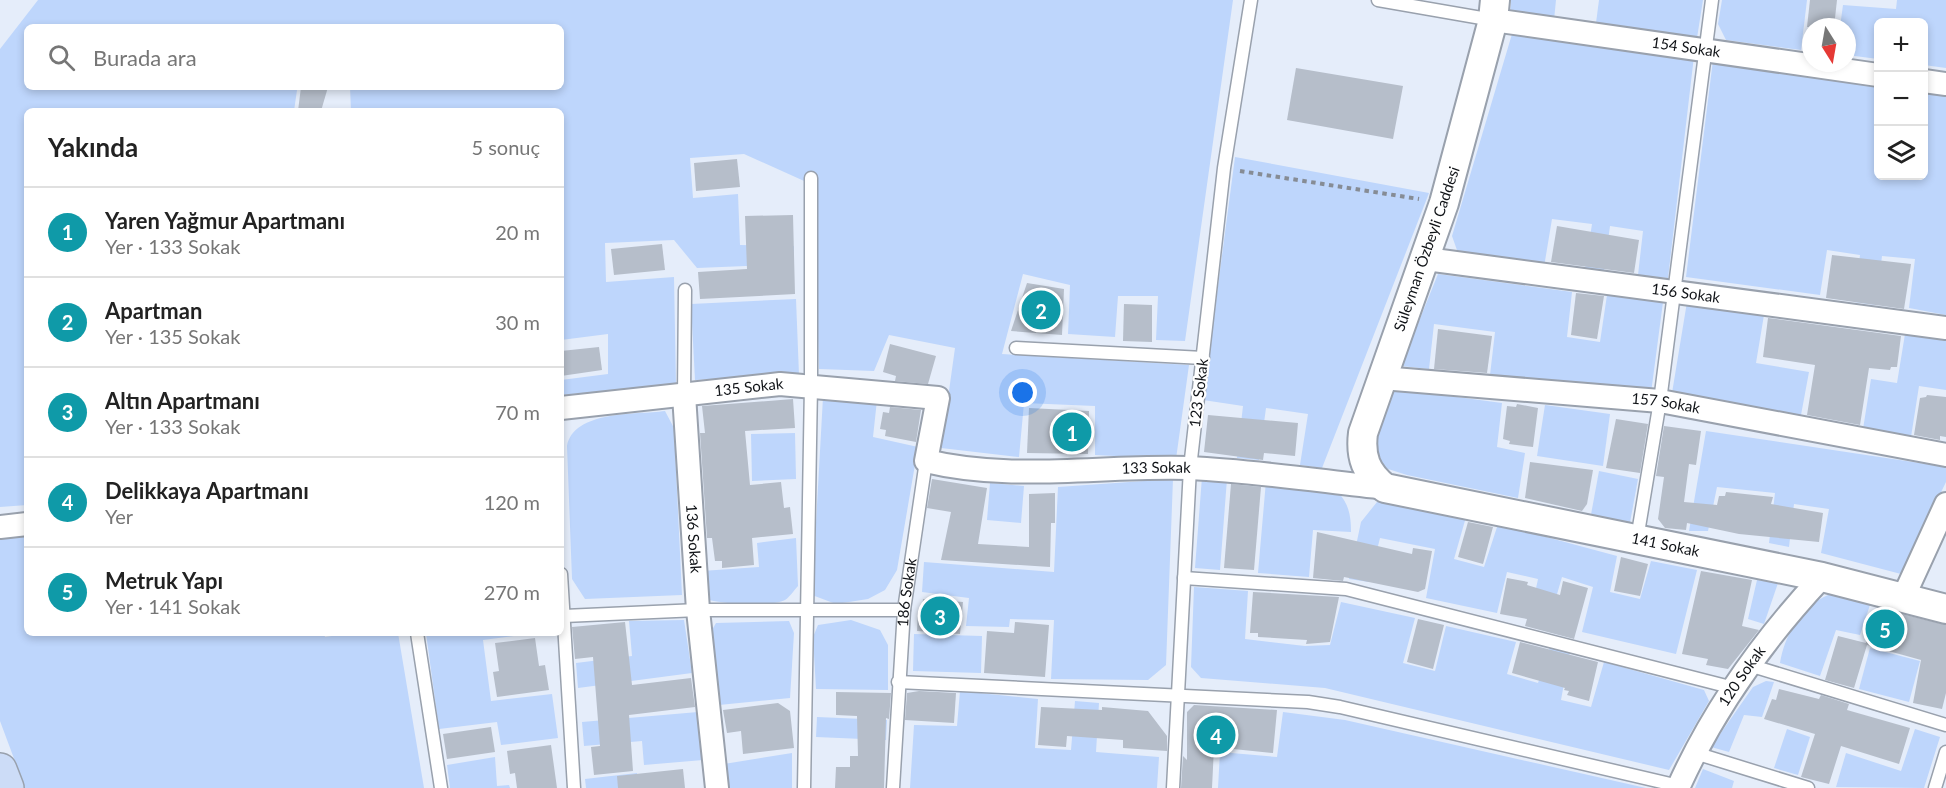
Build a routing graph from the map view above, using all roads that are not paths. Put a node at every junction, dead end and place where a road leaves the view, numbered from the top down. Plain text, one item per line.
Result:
1 (1251, 0) edge
2 (1378, 0) edge
3 (1712, 0) edge
4 (1494, 10) edge
5 (1705, 49) junction
6 (1874, 74) edge
7 (1928, 82) edge
8 (1946, 84) edge
9 (811, 178) dead end
10 (1426, 259) junction
11 (685, 290) dead end
12 (1674, 292) junction
13 (1946, 328) edge
14 (1016, 348) dead end
15 (1203, 358) junction
16 (1382, 378) junction
17 (812, 385) junction
18 (684, 395) junction
19 (938, 398) joint
20 (1660, 401) junction
21 (564, 408) edge
22 (1946, 455) edge
23 (926, 461) junction
24 (1190, 468) junction
25 (1385, 488) junction
26 (1946, 504) edge
27 (24, 524) edge
28 (0, 527) edge
29 (1637, 540) junction
30 (1822, 577) junction
31 (1184, 578) junction
32 (1903, 598) junction
33 (806, 609) junction
34 (1946, 609) edge
35 (698, 610) junction
36 (904, 610) junction
37 (564, 616) joint
38 (417, 636) edge
39 (1749, 665) junction
40 (898, 682) junction
41 (1734, 688) junction
42 (1177, 695) junction
43 (1946, 725) edge
44 (1695, 753) junction
45 (1946, 753) edge
46 (0, 770) edge
47 (1679, 787) edge
48 (7, 788) edge
49 (441, 788) edge
50 (574, 788) edge
51 (717, 788) edge
52 (804, 788) edge
53 (893, 788) edge
54 (1173, 788) edge
55 (1808, 788) edge
56 (1935, 788) edge

1 - 15 lane, 123 Sokak
2 - 4 lane
3 - 5 lane
4 - 5 street, 154 Sokak
4 - 10 street, Süleyman Özbeyli Caddesi
5 - 6 street, 154 Sokak
5 - 12 lane
7 - 8 street
9 - 17 lane
10 - 12 street, 156 Sokak
10 - 16 street, Süleyman Özbeyli Caddesi
11 - 18 lane, 136 Sokak
12 - 13 street, 156 Sokak
12 - 20 lane
14 - 15 lane
15 - 24 lane, 123 Sokak
16 - 20 street, 157 Sokak
16 - 25 street, Süleyman Özbeyli Caddesi
17 - 18 street, 135 Sokak
17 - 19 street, 135 Sokak
17 - 33 lane
18 - 21 street, 135 Sokak
18 - 35 street, 136 Sokak
19 - 23 street, 186 Sokak
20 - 22 street, 157 Sokak
20 - 29 lane
23 - 24 street, 133 Sokak
23 - 36 lane, 186 Sokak
24 - 25 street, 133 Sokak
24 - 31 lane, 123 Sokak
25 - 29 street, 141 Sokak
26 - 32 street
27 - 28 street
29 - 30 street, 141 Sokak
30 - 32 street, 141 Sokak
30 - 39 street, 120 Sokak
31 - 41 lane
31 - 42 lane, 123 Sokak
32 - 34 street, 141 Sokak
33 - 35 lane
33 - 36 lane
33 - 52 lane
35 - 37 lane
35 - 51 street, 136 Sokak
36 - 40 lane, 186 Sokak
37 - 50 lane
38 - 49 lane
39 - 41 street, 120 Sokak
39 - 43 lane
40 - 42 lane
40 - 53 lane, 186 Sokak
41 - 44 street, 120 Sokak
42 - 47 lane
42 - 54 lane, 123 Sokak
44 - 47 street, 120 Sokak
44 - 55 lane
45 - 56 lane
46 - 48 main road

